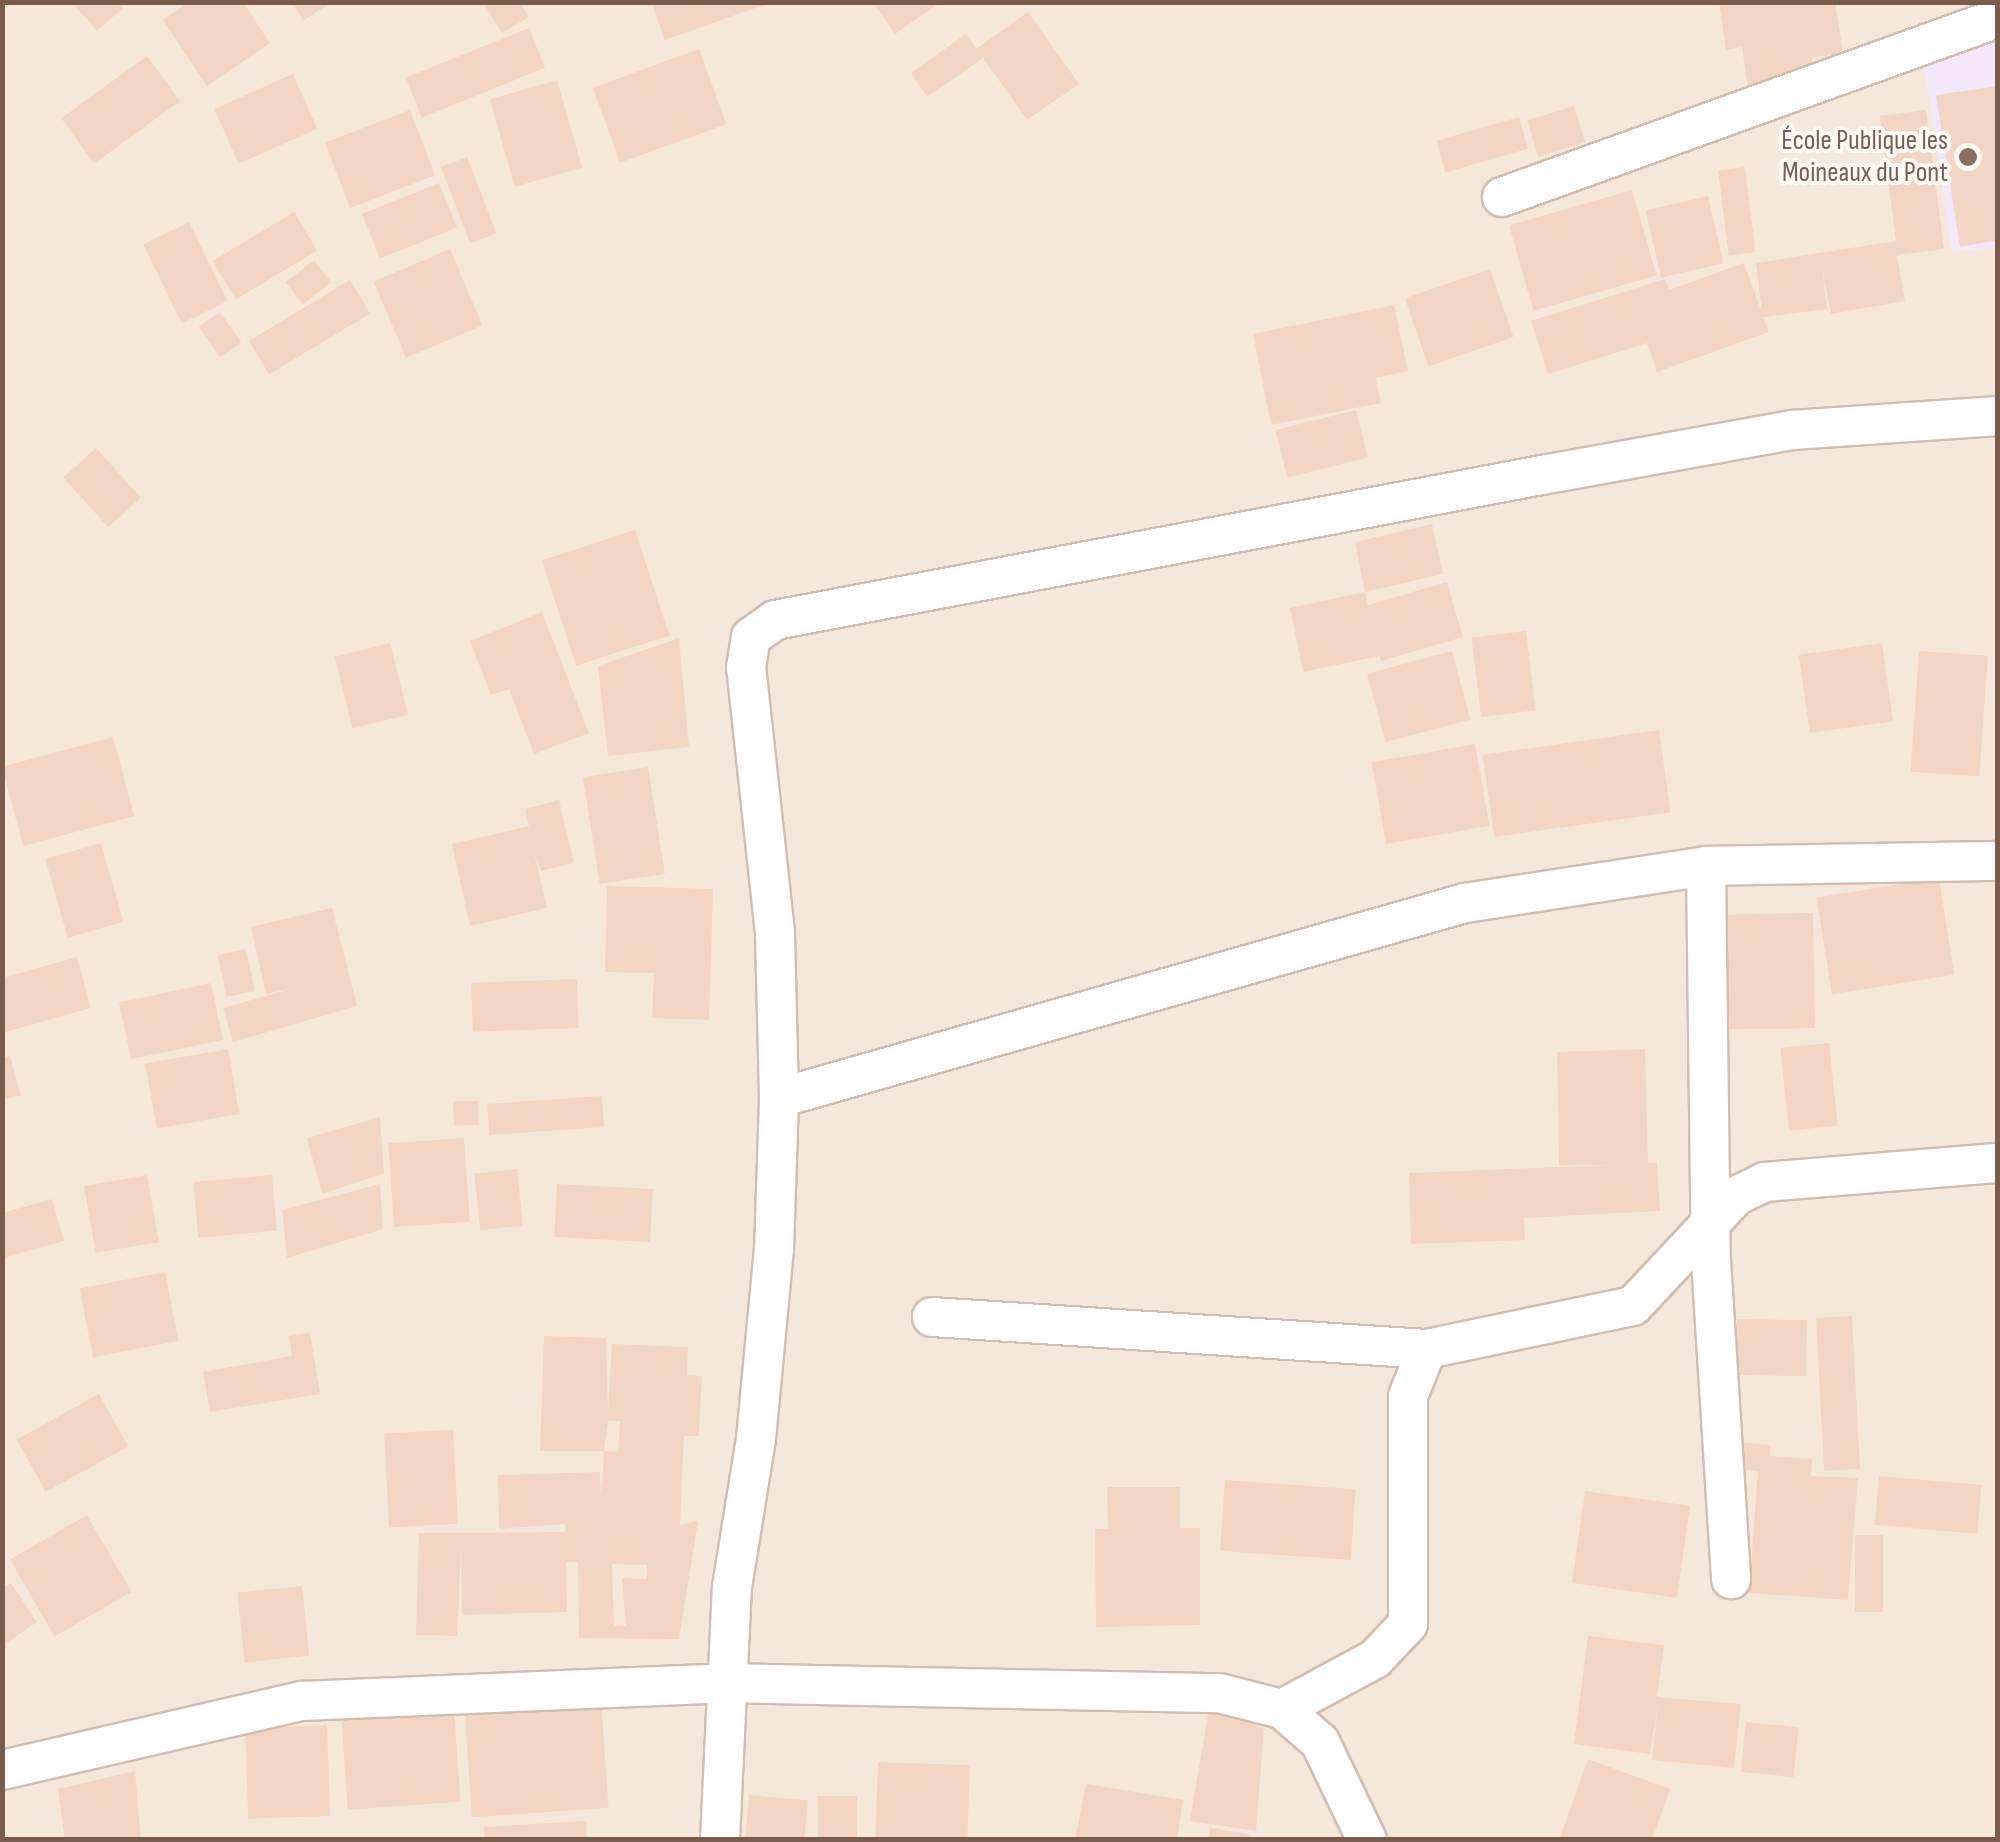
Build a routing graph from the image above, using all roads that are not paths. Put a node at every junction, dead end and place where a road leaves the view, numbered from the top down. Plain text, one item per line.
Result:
1 (1998, 18) edge
2 (1502, 197) dead end
3 (1998, 416) edge
4 (1998, 862) edge
5 (1706, 866) junction
6 (779, 1098) junction
7 (1998, 1164) edge
8 (1711, 1224) junction
9 (932, 1317) dead end
10 (1428, 1349) junction
11 (1731, 1579) dead end
12 (725, 1683) junction
13 (1282, 1709) junction
14 (2, 1770) edge
15 (720, 1840) edge
16 (1367, 1840) edge

1 - 2 street
3 - 6 street
4 - 5 street
5 - 6 street
5 - 8 street
6 - 12 street
7 - 8 street
8 - 10 street
8 - 11 street
9 - 10 street
10 - 13 street
12 - 13 street
12 - 14 street
12 - 15 street
13 - 16 street

